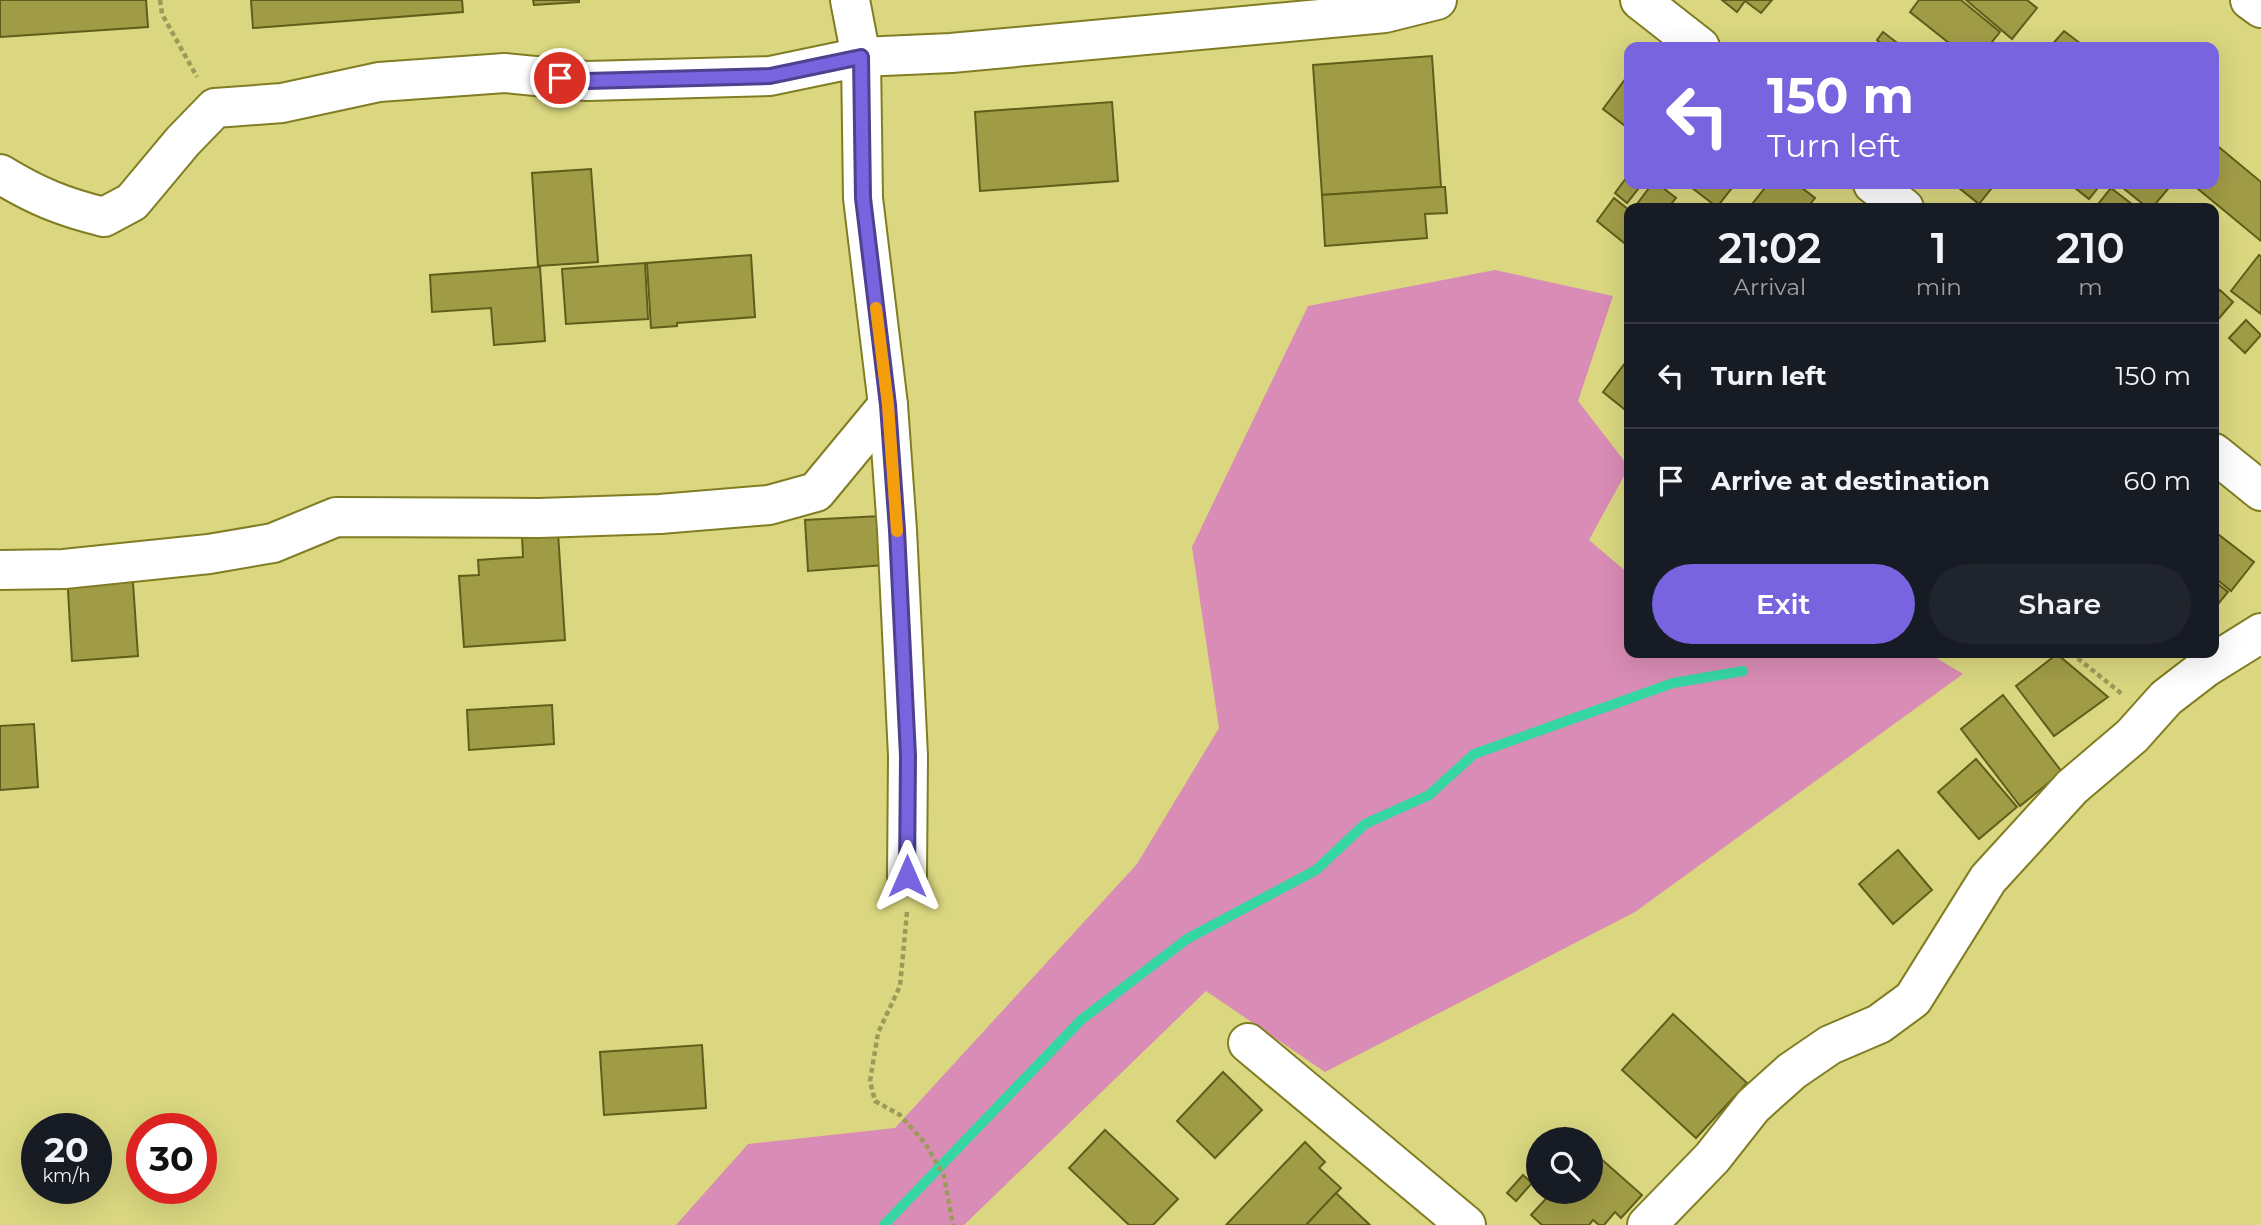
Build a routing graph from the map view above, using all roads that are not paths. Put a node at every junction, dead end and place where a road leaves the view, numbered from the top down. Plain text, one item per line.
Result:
1 (850, 0) edge
2 (1437, 0) edge
3 (1640, 0) edge
4 (2250, 0) edge
5 (2261, 8) edge
6 (1694, 42) edge
7 (861, 57) junction
8 (0, 174) edge
9 (1879, 189) edge
10 (1898, 203) edge
11 (888, 405) junction
12 (2219, 457) edge
13 (2261, 491) edge
14 (0, 570) edge
15 (2261, 633) edge
16 (907, 876) road end
17 (1248, 1043) dead end
18 (1466, 1225) edge
19 (1647, 1225) edge

1 - 7 street
2 - 7 street
3 - 6 street
4 - 5 street
7 - 8 street
7 - 11 street
9 - 10 street
11 - 14 street
11 - 16 street
12 - 13 street
15 - 19 street
17 - 18 street

